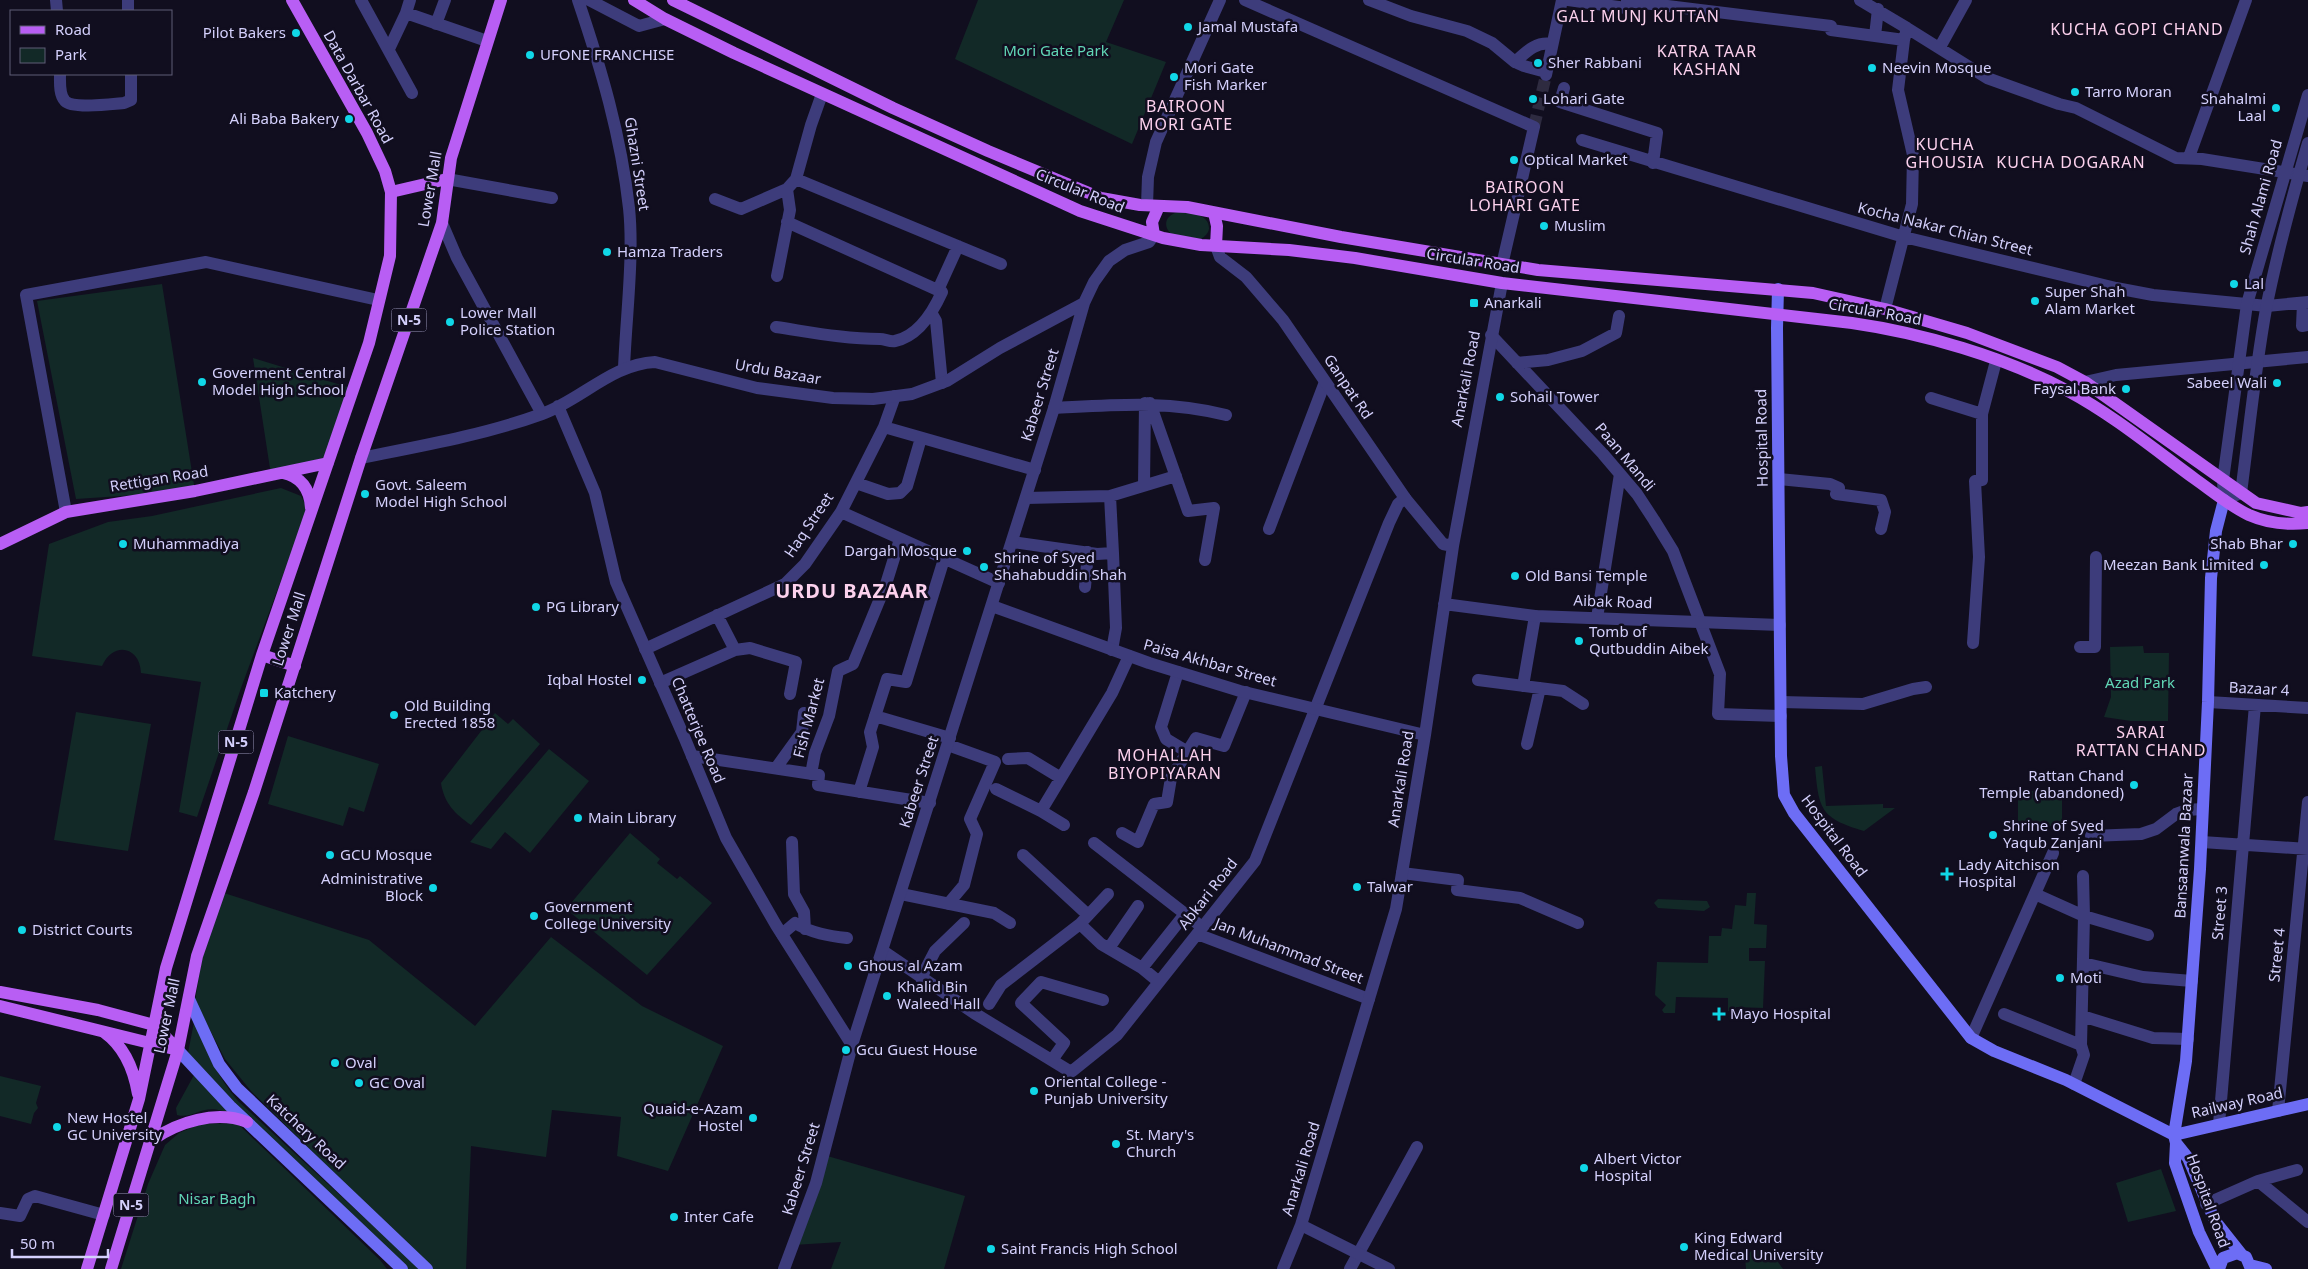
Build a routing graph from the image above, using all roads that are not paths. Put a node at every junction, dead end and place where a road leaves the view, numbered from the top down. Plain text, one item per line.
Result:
1 (292, 0) edge
2 (362, 0) edge
3 (410, 0) edge
4 (445, 0) edge
5 (501, 0) edge
6 (578, 0) edge
7 (589, 0) edge
8 (634, 0) edge
9 (673, 0) edge
10 (1220, 0) edge
11 (1245, 0) edge
12 (1368, 0) edge
13 (1562, 0) edge
14 (1568, 0) edge
15 (1860, 0) edge
16 (1966, 0) edge
17 (2246, 0) edge
18 (1875, 5) edge
19 (406, 14) junction
20 (665, 19) junction
21 (436, 24) junction
22 (1906, 34) junction
23 (1875, 36) junction
24 (487, 41) junction
25 (1552, 44) junction
26 (1940, 47) junction
27 (389, 49) junction
28 (1515, 62) junction
29 (60, 75) edge
30 (131, 75) edge
31 (1564, 88) dead end
32 (412, 92) dead end
33 (822, 94) junction
34 (2308, 95) edge
35 (1582, 140) dead end
36 (2308, 143) edge
37 (2189, 157) junction
38 (1653, 163) junction
39 (2285, 174) junction
40 (2304, 175) edge
41 (447, 179) junction
42 (792, 184) junction
43 (391, 192) junction
44 (552, 198) dead end
45 (714, 199) dead end
46 (1153, 205) junction
47 (1214, 213) junction
48 (787, 222) junction
49 (442, 223) junction
50 (1154, 235) junction
51 (1904, 238) junction
52 (958, 246) junction
53 (1216, 246) junction
54 (1001, 264) dead end
55 (1502, 265) junction
56 (777, 276) dead end
57 (1502, 283) junction
58 (1778, 289) junction
59 (938, 290) junction
60 (1824, 296) junction
61 (378, 300) junction
62 (2306, 302) edge
63 (1084, 304) junction
64 (2247, 304) junction
65 (2267, 306) junction
66 (1885, 310) junction
67 (932, 314) junction
68 (1777, 314) junction
69 (1619, 316) dead end
70 (1821, 319) junction
71 (2308, 325) edge
72 (776, 327) dead end
73 (1491, 335) junction
74 (2308, 357) edge
75 (1996, 360) junction
76 (1517, 363) junction
77 (2257, 363) junction
78 (2240, 364) junction
79 (624, 368) junction
80 (942, 382) junction
81 (1325, 382) junction
82 (2085, 382) junction
83 (895, 396) junction
84 (1931, 398) dead end
85 (1148, 404) junction
86 (558, 406) junction
87 (1054, 408) junction
88 (542, 414) junction
89 (1982, 414) junction
90 (1226, 415) dead end
91 (884, 427) junction
92 (921, 438) junction
93 (361, 458) junction
94 (328, 463) junction
95 (1034, 470) junction
96 (284, 472) junction
97 (1620, 474) junction
98 (1176, 476) junction
99 (1779, 479) junction
100 (2222, 480) junction
101 (856, 483) junction
102 (1144, 485) junction
103 (2241, 494) junction
104 (1110, 496) junction
105 (1026, 498) junction
106 (1405, 498) junction
107 (2224, 500) junction
108 (66, 512) junction
109 (841, 512) junction
110 (2308, 512) edge
111 (311, 513) junction
112 (2308, 523) edge
113 (1270, 529) dead end
114 (1881, 529) dead end
115 (900, 539) junction
116 (1012, 542) junction
117 (0, 544) edge
118 (1453, 546) junction
119 (1088, 552) junction
120 (1113, 553) junction
121 (2096, 557) dead end
122 (944, 559) junction
123 (1205, 560) dead end
124 (999, 584) junction
125 (1085, 587) dead end
126 (1444, 604) junction
127 (992, 606) junction
128 (717, 615) junction
129 (1535, 616) junction
130 (1597, 618) junction
131 (1701, 622) junction
132 (1780, 625) junction
133 (1974, 644) dead end
134 (2080, 647) dead end
135 (645, 649) junction
136 (735, 650) junction
137 (1112, 650) junction
138 (262, 656) junction
139 (1130, 656) junction
140 (295, 666) junction
141 (1178, 672) junction
142 (1478, 680) dead end
143 (660, 683) junction
144 (1523, 686) junction
145 (1926, 687) dead end
146 (1540, 688) junction
147 (1246, 692) junction
148 (790, 694) dead end
149 (1781, 702) junction
150 (2208, 702) junction
151 (1583, 704) dead end
152 (2255, 705) junction
153 (1316, 707) junction
154 (2308, 708) edge
155 (804, 713) dead end
156 (875, 716) junction
157 (1781, 716) junction
158 (1425, 735) junction
159 (949, 741) junction
160 (1527, 744) dead end
161 (1186, 751) junction
162 (692, 756) junction
163 (1008, 759) dead end
164 (776, 768) junction
165 (811, 774) junction
166 (1061, 778) junction
167 (996, 789) dead end
168 (859, 792) junction
169 (2308, 802) edge
170 (930, 803) junction
171 (2202, 809) junction
172 (1041, 811) junction
173 (1064, 825) dead end
174 (1122, 833) dead end
175 (2091, 836) dead end
176 (792, 842) dead end
177 (2202, 842) junction
178 (1094, 843) dead end
179 (2242, 845) junction
180 (2306, 849) edge
181 (2054, 852) dead end
182 (1023, 855) dead end
183 (1402, 874) junction
184 (2083, 876) dead end
185 (901, 894) junction
186 (1108, 894) dead end
187 (2035, 894) junction
188 (948, 904) junction
189 (1138, 906) dead end
190 (1184, 914) junction
191 (2084, 916) junction
192 (1084, 919) junction
193 (964, 923) dead end
194 (1578, 923) dead end
195 (1010, 924) dead end
196 (804, 929) junction
197 (1200, 931) junction
198 (782, 934) junction
199 (2148, 935) dead end
200 (847, 938) dead end
201 (1109, 948) junction
202 (883, 951) junction
203 (2083, 962) junction
204 (1142, 968) junction
205 (921, 978) junction
206 (2192, 981) junction
207 (1159, 982) junction
208 (0, 992) edge
209 (189, 999) junction
210 (1369, 999) junction
211 (1103, 1000) dead end
212 (989, 1004) dead end
213 (0, 1006) edge
214 (2004, 1014) dead end
215 (2082, 1016) junction
216 (154, 1025) junction
217 (101, 1030) junction
218 (1971, 1038) junction
219 (2188, 1039) junction
220 (150, 1044) junction
221 (852, 1045) junction
222 (2081, 1045) junction
223 (178, 1050) junction
224 (1052, 1060) junction
225 (2074, 1084) junction
226 (139, 1099) junction
227 (2308, 1104) edge
228 (2278, 1111) junction
229 (246, 1122) junction
230 (2219, 1124) junction
231 (2175, 1139) junction
232 (152, 1140) junction
233 (1416, 1147) dead end
234 (2297, 1170) dead end
235 (2258, 1181) junction
236 (2206, 1204) junction
237 (0, 1213) edge
238 (104, 1215) junction
239 (2306, 1218) edge
240 (1302, 1225) junction
241 (386, 1253) junction
242 (1357, 1253) junction
243 (2242, 1255) junction
244 (2251, 1267) edge
245 (87, 1269) edge
246 (111, 1269) edge
247 (395, 1269) edge
248 (402, 1269) edge
249 (427, 1269) edge
250 (784, 1269) edge
251 (1283, 1269) edge
252 (1350, 1269) edge
253 (1389, 1269) edge
254 (2218, 1269) edge
255 (2266, 1269) edge

1 - 43 main road, Data Darbar Road / N-5
2 - 27 street
3 - 19 street
4 - 21 street
5 - 24 main road, Lower Mall / N-5
6 - 79 street, Ghazni Street
7 - 20 street
8 - 20 main road, Circular Road
9 - 46 main road, Circular Road
10 - 46 street
11 - 55 street
12 - 28 street
13 - 25 street
14 - 23 street
15 - 18 street
16 - 26 street
17 - 37 street
18 - 22 street
18 - 23 street
19 - 21 street
19 - 27 street
20 - 33 main road, Circular Road
21 - 24 street
22 - 23 street
22 - 26 street
22 - 51 street
24 - 41 main road, Lower Mall / N-5
25 - 28 street
25 - 28 street
26 - 37 street
27 - 32 street
29 - 30 street
31 - 38 street
33 - 42 street
33 - 50 main road, Circular Road
34 - 39 street, Shah Alami Road
35 - 38 street, Kocha Nakar Chian Street
36 - 40 street, Shah Alami Road
37 - 39 street
38 - 51 street, Kocha Nakar Chian Street
39 - 40 street
39 - 64 street, Shah Alami Road
40 - 65 street, Shah Alami Road
41 - 43 main road
41 - 44 street
41 - 49 main road, Lower Mall / N-5
42 - 45 street
42 - 48 street
42 - 52 street
43 - 61 main road, Lower Mall / N-5
46 - 47 main road, Circular Road
46 - 50 main road
47 - 53 main road
47 - 55 main road, Circular Road
48 - 56 street
48 - 59 street
49 - 88 street
49 - 93 main road, Lower Mall / N-5
50 - 53 main road, Circular Road
50 - 63 street
51 - 64 street, Kocha Nakar Chian Street
51 - 66 street
52 - 54 street
52 - 59 street
53 - 57 main road, Circular Road
53 - 81 street, Ganpat Rd
55 - 58 main road, Circular Road
57 - 68 main road, Circular Road
57 - 73 street, Anarkali Road
58 - 60 main road, Circular Road
58 - 68 main road, Hospital Road
59 - 67 street
60 - 66 main road, Circular Road
60 - 70 main road
61 - 94 main road, Lower Mall / N-5
61 - 108 street
62 - 65 street, Kocha Nakar Chian Street
62 - 71 street
63 - 80 street, Urdu Bazaar
63 - 87 street, Kabeer Street
64 - 65 street, Kocha Nakar Chian Street
64 - 78 street, Shah Alami Road
65 - 77 street, Shah Alami Road
66 - 82 main road, Circular Road
67 - 72 street
67 - 80 street
68 - 70 main road, Circular Road
68 - 99 main road, Hospital Road
69 - 76 street
70 - 75 main road, Circular Road
73 - 76 street, Paan Mandi
73 - 118 street, Anarkali Road
74 - 77 street
75 - 89 street
75 - 107 main road, Circular Road
76 - 97 street, Paan Mandi
77 - 78 street
77 - 103 street, Shah Alami Road
78 - 82 street
78 - 100 street, Shah Alami Road
79 - 83 street, Urdu Bazaar
79 - 86 street, Urdu Bazaar
80 - 83 street, Urdu Bazaar
81 - 106 street, Ganpat Rd
81 - 113 street
82 - 100 main road, Circular Road
83 - 91 street, Haq Street
84 - 89 street
85 - 87 street
85 - 90 street
85 - 98 street
85 - 102 street
86 - 88 street, Urdu Bazaar
86 - 135 street, Chatterjee Road
87 - 95 street, Kabeer Street
88 - 93 street, Urdu Bazaar
89 - 133 street
91 - 92 street
91 - 101 street, Haq Street
92 - 95 street
92 - 101 street
93 - 140 main road, Lower Mall / N-5
94 - 96 main road, Rettigan Road
94 - 111 main road, Lower Mall / N-5
95 - 105 street, Kabeer Street
96 - 108 main road, Rettigan Road
96 - 111 main road
97 - 130 street
97 - 131 street, Paan Mandi
98 - 102 street
98 - 123 street
99 - 114 street
99 - 132 main road, Hospital Road
100 - 103 main road, Circular Road
100 - 107 street, Shah Alami Road
101 - 109 street, Haq Street
102 - 104 street
103 - 107 street
103 - 110 main road, Circular Road
104 - 105 street
104 - 120 street
105 - 116 street, Kabeer Street
106 - 118 street, Ganpat Rd
106 - 153 street, Abkari Road
107 - 112 main road, Circular Road
107 - 150 main road, Bansaanwala Bazaar
108 - 117 main road, Rettigan Road
109 - 115 street
109 - 128 street, Haq Street
111 - 138 main road, Lower Mall / N-5
115 - 122 street
115 - 165 street, Fish Market
116 - 119 street
116 - 124 street, Kabeer Street
118 - 126 street, Anarkali Road
119 - 120 street
119 - 125 street
120 - 137 street
121 - 134 street
122 - 124 street
122 - 156 street
124 - 127 street, Kabeer Street
126 - 129 street, Aibak Road
126 - 158 street, Anarkali Road
127 - 137 street, Paisa Akhbar Street
127 - 159 street, Kabeer Street
128 - 135 street, Haq Street
128 - 136 street
129 - 130 street, Aibak Road
129 - 144 street
130 - 131 street, Aibak Road
131 - 132 street, Aibak Road
131 - 157 street, Paan Mandi
132 - 149 main road, Hospital Road
135 - 143 street, Chatterjee Road
136 - 143 street
136 - 148 street
137 - 139 street, Paisa Akhbar Street
138 - 140 main road
138 - 216 main road, Lower Mall / N-5
139 - 141 street, Paisa Akhbar Street
139 - 166 street
140 - 209 main road, Lower Mall / N-5
141 - 147 street, Paisa Akhbar Street
141 - 161 street
142 - 144 street
143 - 162 street, Chatterjee Road
144 - 146 street
145 - 149 street
146 - 151 street
146 - 160 street
147 - 153 street, Paisa Akhbar Street
147 - 161 street
149 - 157 main road, Hospital Road
150 - 152 street, Bazaar 4
150 - 171 main road, Bansaanwala Bazaar
152 - 154 street, Bazaar 4
152 - 179 street, Street 3
153 - 158 street, Paisa Akhbar Street
153 - 197 street, Abkari Road
155 - 164 street
156 - 159 street
156 - 168 street
157 - 218 main road, Hospital Road
158 - 183 street, Anarkali Road
159 - 170 street, Kabeer Street
159 - 188 street
161 - 174 street
162 - 164 street
162 - 198 street, Chatterjee Road
163 - 166 street
164 - 165 street
165 - 168 street
166 - 172 street
167 - 172 street
168 - 170 street
169 - 180 street, Street 4
170 - 185 street, Kabeer Street
171 - 175 street
171 - 177 main road, Bansaanwala Bazaar
172 - 173 street
176 - 196 street
177 - 179 street
177 - 206 main road, Bansaanwala Bazaar
178 - 190 street, Jan Muhammad Street
179 - 180 street
179 - 230 street, Street 3
180 - 228 street, Street 4
181 - 187 street
182 - 192 street
183 - 194 street
183 - 210 street, Anarkali Road
184 - 191 street
185 - 188 street
185 - 202 street, Kabeer Street
186 - 192 street
187 - 191 street
187 - 218 street
188 - 195 street
189 - 201 street
190 - 197 street, Jan Muhammad Street
190 - 204 street
191 - 199 street
191 - 203 street
192 - 201 street
192 - 212 street
193 - 205 street
196 - 198 street
196 - 200 street
197 - 207 street, Abkari Road
197 - 210 street, Jan Muhammad Street
198 - 221 street, Chatterjee Road
201 - 204 street
202 - 205 street, Abkari Road
202 - 221 street, Kabeer Street
203 - 206 street
203 - 215 street
204 - 207 street
205 - 224 street, Abkari Road
206 - 219 main road, Bansaanwala Bazaar
207 - 224 street, Abkari Road
208 - 216 main road
209 - 223 main road, Lower Mall / N-5
209 - 249 main road, Katchery Road
210 - 240 street, Anarkali Road
211 - 224 street
213 - 217 main road
214 - 222 street
215 - 219 street
215 - 222 street
216 - 220 main road, Lower Mall / N-5
216 - 223 main road
217 - 220 main road
217 - 226 main road
218 - 225 main road, Hospital Road
219 - 231 main road, Bansaanwala Bazaar
220 - 223 main road
220 - 226 main road, Lower Mall / N-5
221 - 250 street, Kabeer Street
222 - 225 street
223 - 229 main road
223 - 232 main road, Lower Mall / N-5
225 - 231 main road, Hospital Road
226 - 238 main road, Lower Mall / N-5
227 - 228 main road, Railway Road
228 - 230 main road, Railway Road
229 - 232 main road
229 - 241 main road
230 - 231 main road, Railway Road
231 - 236 main road, Hospital Road
231 - 254 main road, Hospital Road
232 - 246 main road, Lower Mall / N-5
233 - 242 street
234 - 235 street
235 - 236 street
235 - 239 street
236 - 243 main road, Hospital Road
237 - 238 street
238 - 245 main road, Lower Mall / N-5
240 - 242 street
240 - 251 street, Anarkali Road
241 - 247 main road
241 - 248 main road
242 - 252 street
242 - 253 street
243 - 244 main road, Hospital Road
243 - 254 main road
244 - 255 main road

